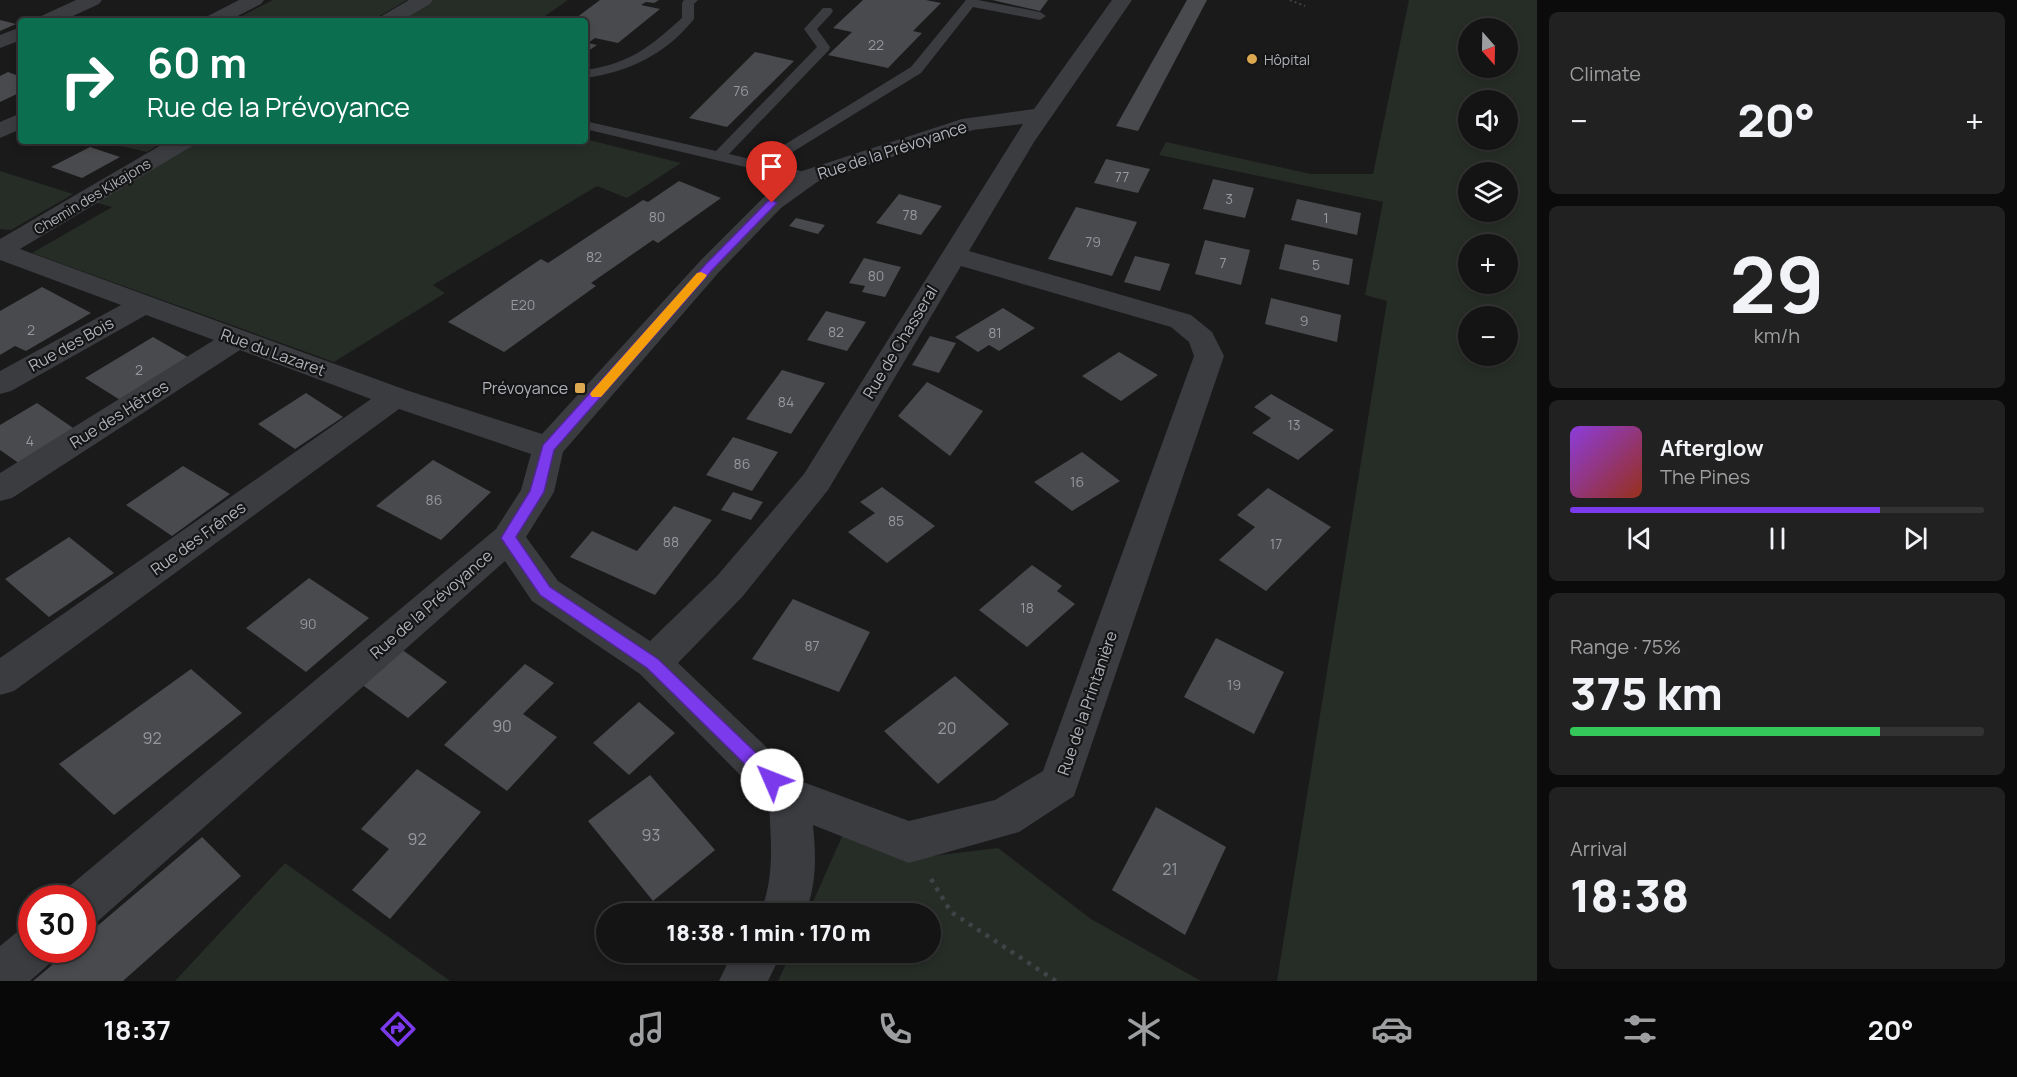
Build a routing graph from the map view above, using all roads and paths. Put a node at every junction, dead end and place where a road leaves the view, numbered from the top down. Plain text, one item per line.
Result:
1 (92, 0) edge
2 (254, 0) edge
3 (423, 0) edge
4 (692, 0) edge
5 (1122, 0) edge
6 (1290, 0) edge
7 (970, 2) edge
8 (1305, 6) dead end
9 (827, 10) dead end
10 (1040, 16) dead end
11 (53, 18) edge
12 (219, 18) edge
13 (392, 18) edge
14 (18, 34) edge
15 (0, 42) edge
16 (588, 74) edge
17 (1041, 115) junction
18 (18, 122) edge
19 (588, 126) edge
20 (0, 131) edge
21 (179, 144) edge
22 (720, 155) junction
23 (762, 165) junction
24 (808, 177) junction
25 (0, 250) edge
26 (953, 255) junction
27 (143, 305) junction
28 (237, 339) junction
29 (0, 384) edge
30 (395, 397) junction
31 (548, 448) junction
32 (0, 489) edge
33 (508, 538) junction
34 (653, 663) junction
35 (0, 679) edge
36 (789, 796) junction
37 (909, 842) junction
38 (96, 893) edge
39 (788, 903) edge
40 (18, 961) edge
41 (753, 963) edge
42 (0, 976) edge
43 (742, 981) edge
44 (1056, 981) edge

1 - 11 street
2 - 12 street
3 - 13 street
4 - 16 lane
5 - 17 street, Rue de Chasseral
6 - 8 path
7 - 10 lane
7 - 23 lane
9 - 22 lane
14 - 15 street
17 - 24 street, Rue de la Prévoyance
17 - 26 street, Rue de Chasseral
18 - 20 street
19 - 22 lane
21 - 25 street, Chemin des Kikajons
22 - 23 lane
23 - 24 lane
24 - 31 street, Rue de la Prévoyance
25 - 27 street, Rue du Lazaret
26 - 34 street, Rue de Chasseral
26 - 37 street, Rue de la Printanière
27 - 28 street, Rue du Lazaret
27 - 29 street, Rue des Bois
28 - 30 street, Rue du Lazaret
28 - 32 street, Rue des Hêtres
30 - 31 street, Rue du Lazaret
30 - 35 street, Rue des Frênes
31 - 33 street, Rue de la Prévoyance
33 - 34 street
33 - 38 street, Rue de la Prévoyance
34 - 36 street
36 - 37 street
36 - 39 street
37 - 44 path
40 - 42 street
41 - 43 street

